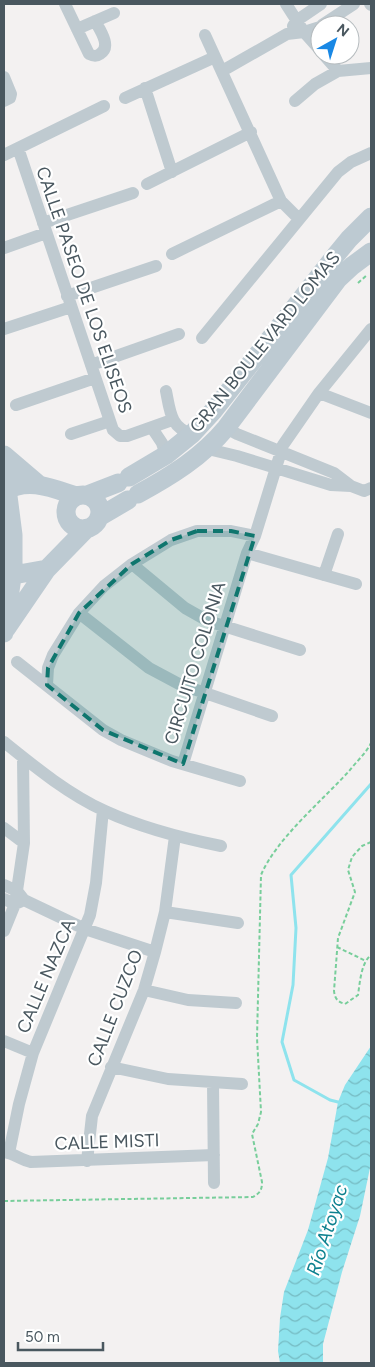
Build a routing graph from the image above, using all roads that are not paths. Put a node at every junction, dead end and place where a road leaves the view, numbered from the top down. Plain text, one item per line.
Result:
1 (65, 4) edge
2 (286, 4) edge
3 (321, 4) edge
4 (354, 4) edge
5 (114, 13) dead end
6 (338, 15) edge
7 (95, 21) junction
8 (296, 21) junction
9 (77, 29) junction
10 (310, 30) edge
11 (304, 32) junction
12 (287, 34) junction
13 (205, 35) dead end
14 (310, 39) edge
15 (215, 57) junction
16 (333, 65) edge
17 (371, 68) edge
18 (222, 71) junction
19 (338, 71) junction
20 (4, 77) edge
21 (145, 88) junction
22 (125, 98) dead end
23 (4, 101) edge
24 (295, 101) dead end
25 (104, 106) dead end
26 (251, 132) junction
27 (18, 148) junction
28 (371, 153) edge
29 (4, 155) edge
30 (172, 172) junction
31 (147, 184) dead end
32 (133, 193) dead end
33 (282, 201) junction
34 (371, 217) edge
35 (299, 219) junction
36 (44, 228) junction
37 (4, 248) edge
38 (371, 252) edge
39 (172, 254) dead end
40 (156, 266) dead end
41 (69, 301) junction
42 (4, 329) edge
43 (371, 329) edge
44 (179, 334) dead end
45 (202, 338) dead end
46 (91, 365) junction
47 (95, 378) junction
48 (236, 383) junction
49 (166, 391) dead end
50 (319, 393) junction
51 (251, 395) junction
52 (16, 405) dead end
53 (371, 414) edge
54 (172, 420) junction
55 (110, 421) junction
56 (152, 428) junction
57 (226, 428) junction
58 (71, 434) dead end
59 (192, 434) junction
60 (208, 449) junction
61 (281, 451) junction
62 (4, 455) edge
63 (161, 458) junction
64 (4, 465) edge
65 (276, 468) junction
66 (165, 479) junction
67 (38, 484) junction
68 (351, 486) junction
69 (128, 488) junction
70 (371, 488) edge
71 (6, 491) edge
72 (82, 496) junction
73 (93, 523) junction
74 (338, 534) dead end
75 (255, 536) junction
76 (247, 553) junction
77 (132, 564) junction
78 (8, 567) edge
79 (47, 570) junction
80 (324, 575) junction
81 (356, 584) dead end
82 (80, 613) junction
83 (225, 627) junction
84 (4, 632) edge
85 (300, 650) dead end
86 (18, 662) dead end
87 (46, 685) junction
88 (204, 693) junction
89 (272, 716) dead end
90 (4, 742) edge
91 (23, 758) junction
92 (183, 764) junction
93 (240, 781) dead end
94 (103, 810) junction
95 (4, 828) edge
96 (175, 836) junction
97 (24, 843) junction
98 (221, 846) dead end
99 (4, 885) edge
100 (15, 899) edge
101 (165, 912) junction
102 (238, 924) dead end
103 (84, 929) junction
104 (4, 932) edge
105 (155, 952) junction
106 (144, 990) junction
107 (236, 1003) dead end
108 (4, 1041) edge
109 (33, 1053) junction
110 (111, 1066) junction
111 (213, 1082) junction
112 (242, 1084) dead end
113 (6, 1152) edge
114 (214, 1155) junction
115 (88, 1161) junction
116 (214, 1183) dead end

1 - 9 street
2 - 8 street
3 - 8 street
4 - 6 street
5 - 7 street
7 - 9 street
7 - 9 street
8 - 11 street
8 - 12 street
10 - 11 street
11 - 12 street
11 - 14 street
12 - 18 street
13 - 15 street
15 - 18 street
15 - 21 street
16 - 19 street
17 - 19 street
18 - 26 street
19 - 24 street
20 - 23 street
21 - 22 street
21 - 30 street
25 - 27 street
26 - 30 street
26 - 33 street
27 - 29 street
27 - 36 street, CALLE PASEO DE LOS ELISEOS
28 - 35 street
30 - 31 street
32 - 36 street
33 - 35 street
33 - 39 street
34 - 48 main road, GRAN BOULEVARD LOMAS
35 - 45 street
36 - 37 street
36 - 41 street, CALLE PASEO DE LOS ELISEOS
38 - 51 main road, GRAN BOULEVARD LOMAS
40 - 41 street
41 - 42 street
41 - 46 street, CALLE PASEO DE LOS ELISEOS
43 - 50 street, CIRCUITO COLONIA
44 - 46 street
46 - 47 street, CALLE PASEO DE LOS ELISEOS
47 - 52 street
47 - 55 street, CALLE PASEO DE LOS ELISEOS
48 - 51 main road
48 - 59 main road, GRAN BOULEVARD LOMAS
49 - 54 street
50 - 53 street
50 - 61 street, CIRCUITO COLONIA
51 - 57 main road, GRAN BOULEVARD LOMAS
54 - 56 street, CALLE PASEO DE LOS ELISEOS
54 - 59 street
55 - 56 street, CALLE PASEO DE LOS ELISEOS
55 - 58 street
56 - 63 street, CALLE PASEO DE LOS ELISEOS
57 - 60 main road, GRAN BOULEVARD LOMAS
57 - 61 street
59 - 63 main road, GRAN BOULEVARD LOMAS
60 - 65 street
60 - 66 main road, GRAN BOULEVARD LOMAS
61 - 65 street, CIRCUITO COLONIA
61 - 68 street
62 - 67 main road
63 - 66 main road
63 - 69 main road, GRAN BOULEVARD LOMAS
64 - 71 main road
65 - 68 street
65 - 75 street, CIRCUITO COLONIA
66 - 69 main road, GRAN BOULEVARD LOMAS
67 - 71 main road
67 - 72 main road
68 - 70 street
69 - 72 main road, GRAN BOULEVARD LOMAS
69 - 73 main road, GRAN BOULEVARD LOMAS
71 - 78 main road
72 - 73 main road
72 - 73 main road
73 - 79 main road, GRAN BOULEVARD LOMAS
74 - 80 street
75 - 76 street, CIRCUITO COLONIA
75 - 77 street
76 - 80 street
76 - 83 street, CIRCUITO COLONIA
77 - 82 street
77 - 83 street
78 - 79 main road
78 - 84 main road
79 - 84 main road, GRAN BOULEVARD LOMAS
80 - 81 street
82 - 87 street
82 - 88 street
83 - 85 street
83 - 88 street, CIRCUITO COLONIA
86 - 87 street, CIRCUITO COLONIA
87 - 92 street, CIRCUITO COLONIA
88 - 89 street
88 - 92 street, CIRCUITO COLONIA
90 - 91 street
91 - 94 street
91 - 97 street
92 - 93 street
94 - 96 street
94 - 103 street, CALLE NAZCA
95 - 97 street
96 - 98 street
96 - 101 street, CALLE CUZCO
97 - 100 street
99 - 100 street
100 - 103 street
100 - 104 street
101 - 102 street
101 - 105 street, CALLE CUZCO
103 - 105 street
103 - 109 street, CALLE NAZCA
105 - 106 street, CALLE CUZCO
106 - 107 street
106 - 110 street, CALLE CUZCO
108 - 109 street
109 - 113 street, CALLE NAZCA
110 - 111 street
110 - 115 street, CALLE CUZCO
111 - 112 street
111 - 114 street
113 - 115 street, CALLE MISTI
114 - 115 street, CALLE MISTI
114 - 116 street

